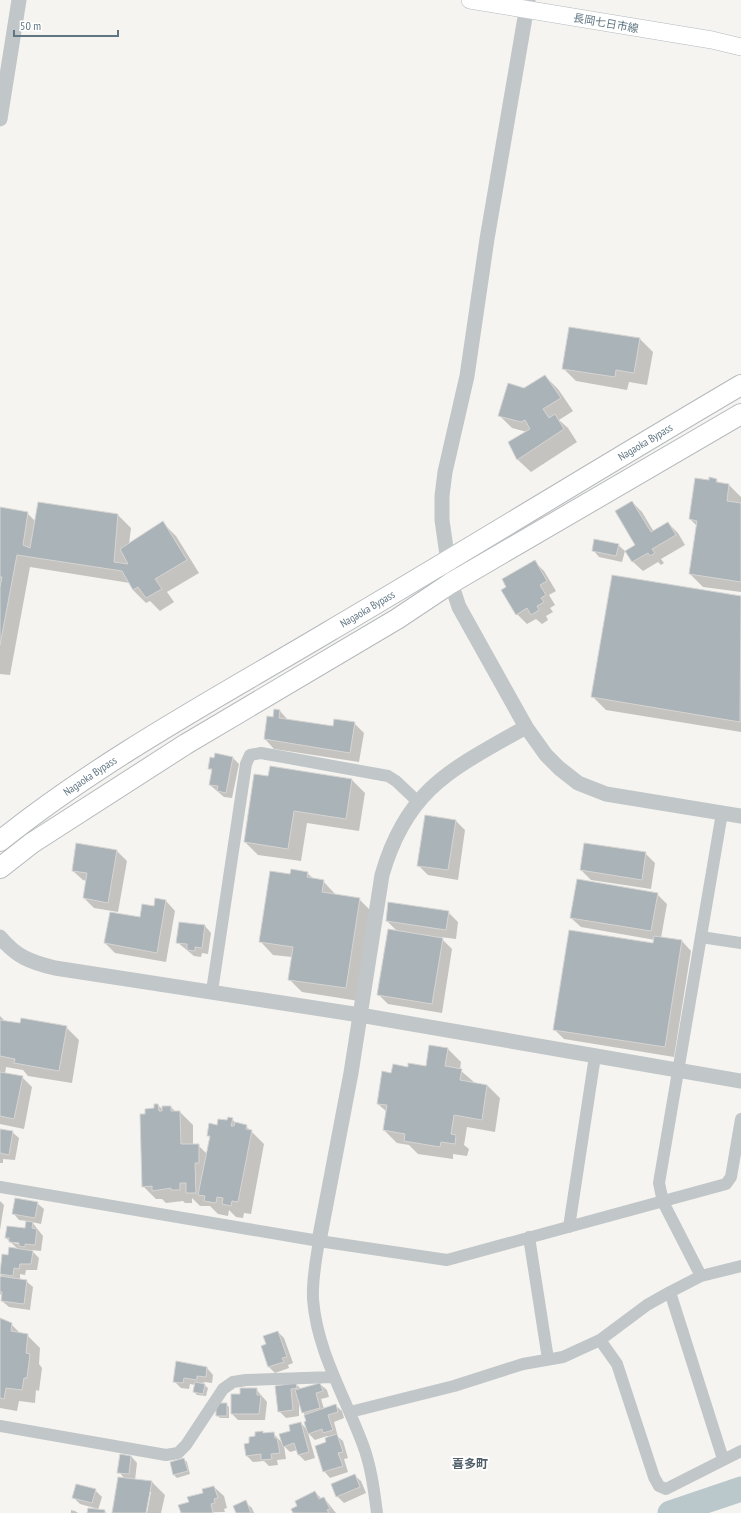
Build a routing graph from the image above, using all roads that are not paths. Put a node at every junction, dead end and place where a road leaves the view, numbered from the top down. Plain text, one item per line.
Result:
1 (20, 0) edge
2 (470, 0) edge
3 (527, 5) edge
4 (741, 48) edge
5 (0, 119) edge
6 (741, 385) edge
7 (741, 414) edge
8 (448, 561) junction
9 (451, 584) junction
10 (526, 727) junction
11 (417, 801) junction
12 (722, 813) junction
13 (741, 816) edge
14 (0, 841) edge
15 (0, 868) edge
16 (701, 936) junction
17 (0, 937) edge
18 (741, 943) edge
19 (212, 991) junction
20 (360, 1015) junction
21 (595, 1056) junction
22 (678, 1071) junction
23 (741, 1081) edge
24 (741, 1119) edge
25 (0, 1187) edge
26 (663, 1202) junction
27 (568, 1227) junction
28 (529, 1237) junction
29 (319, 1241) junction
30 (740, 1268) edge
31 (701, 1276) junction
32 (670, 1292) junction
33 (600, 1340) junction
34 (548, 1359) junction
35 (333, 1377) junction
36 (350, 1412) junction
37 (0, 1426) edge
38 (741, 1451) edge
39 (723, 1459) junction
40 (377, 1513) edge

1 - 5 street
2 - 3 main road, 長岡七日市線
3 - 4 main road, 長岡七日市線
3 - 8 street
6 - 8 highway, Nagaoka Bypass
7 - 9 highway, Nagaoka Bypass
8 - 9 street
8 - 14 highway, Nagaoka Bypass
9 - 10 street
9 - 15 highway, Nagaoka Bypass
10 - 11 street
10 - 12 street
11 - 19 street
11 - 20 street
12 - 13 street
12 - 16 street
16 - 18 street
16 - 22 street
17 - 19 street
19 - 20 street
20 - 21 street
20 - 29 street
21 - 22 street
21 - 27 street
22 - 23 street
22 - 26 street
24 - 26 street
25 - 29 street
26 - 27 street
26 - 31 street
27 - 28 street
28 - 29 street
28 - 34 street
29 - 35 street
30 - 31 street
31 - 32 street
32 - 33 street
32 - 39 street
33 - 34 street
33 - 39 street
34 - 36 street
35 - 36 street
35 - 37 street
36 - 40 street
38 - 39 street

